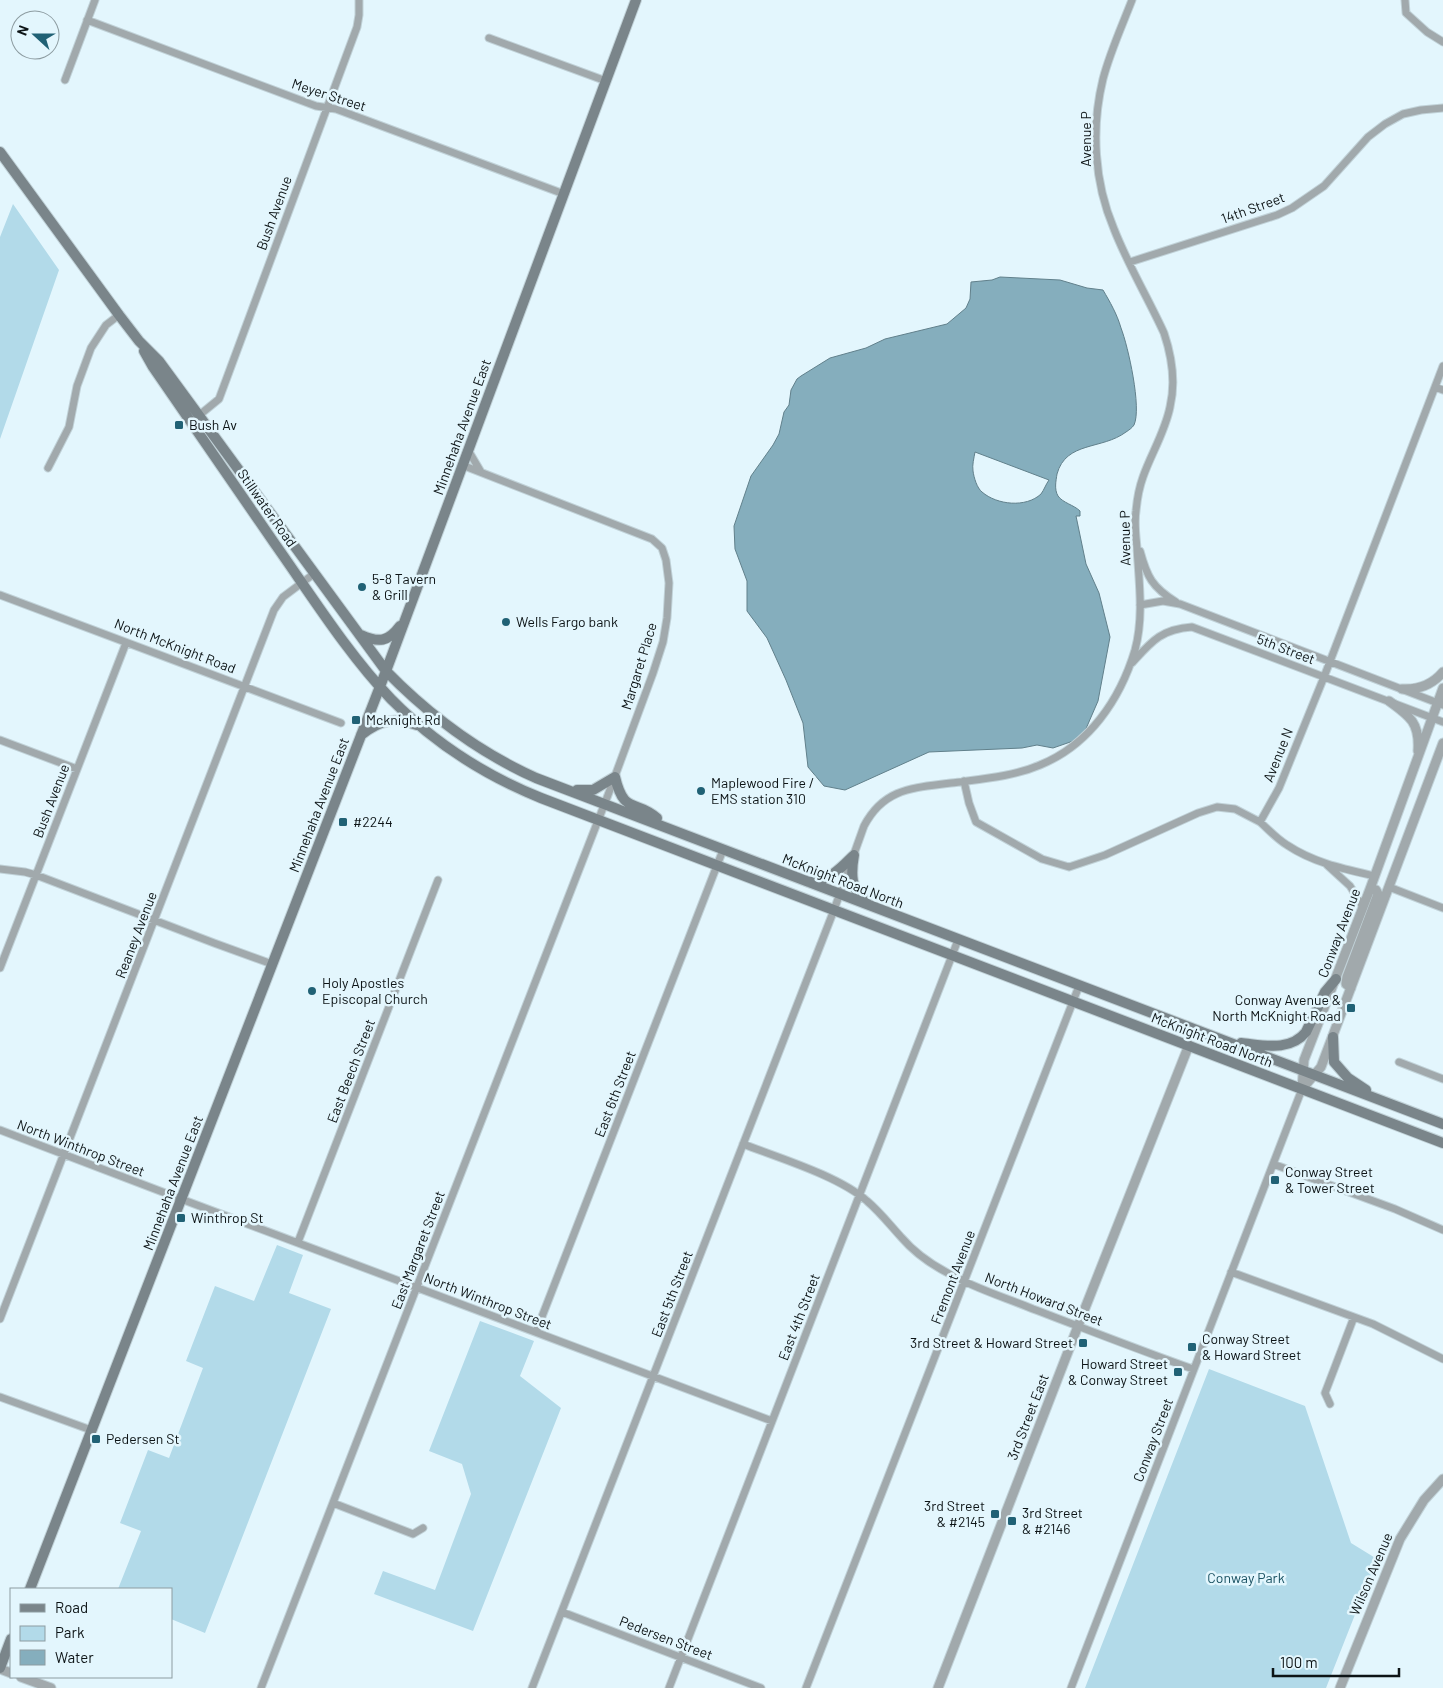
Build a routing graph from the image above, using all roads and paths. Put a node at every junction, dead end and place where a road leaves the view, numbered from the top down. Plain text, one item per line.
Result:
1 (95, 0) edge
2 (360, 0) edge
3 (636, 0) edge
4 (1132, 0) edge
5 (1405, 0) edge
6 (87, 20) junction
7 (489, 38) dead end
8 (1443, 42) edge
9 (66, 80) dead end
10 (606, 81) junction
11 (327, 108) junction
12 (1443, 108) edge
13 (0, 152) edge
14 (564, 194) junction
15 (1130, 262) junction
16 (119, 315) junction
17 (1443, 366) edge
18 (1435, 387) junction
19 (1443, 390) edge
20 (195, 419) junction
21 (468, 450) junction
22 (462, 465) junction
23 (48, 468) dead end
24 (481, 472) junction
25 (1136, 536) junction
26 (315, 573) junction
27 (302, 583) junction
28 (0, 595) edge
29 (1180, 604) junction
30 (1140, 605) junction
31 (406, 617) junction
32 (359, 634) junction
33 (126, 643) junction
34 (1330, 661) junction
35 (1130, 665) junction
36 (386, 671) junction
37 (1443, 672) edge
38 (1324, 677) junction
39 (380, 686) junction
40 (244, 687) junction
41 (1443, 688) edge
42 (1402, 689) junction
43 (1388, 701) junction
44 (1440, 704) edge
45 (1432, 718) junction
46 (1443, 722) edge
47 (341, 723) dead end
48 (420, 726) junction
49 (361, 736) junction
50 (0, 740) edge
51 (1443, 742) edge
52 (1443, 755) edge
53 (1418, 759) junction
54 (77, 770) junction
55 (1432, 771) junction
56 (615, 776) junction
57 (964, 781) junction
58 (564, 789) junction
59 (605, 804) junction
60 (598, 820) junction
61 (1260, 822) junction
62 (668, 828) junction
63 (722, 850) junction
64 (854, 855) junction
65 (1327, 865) junction
66 (717, 866) junction
67 (0, 869) edge
68 (36, 875) junction
69 (1375, 876) junction
70 (438, 880) dead end
71 (808, 882) junction
72 (1389, 887) junction
73 (1370, 888) junction
74 (840, 894) junction
75 (876, 908) junction
76 (1363, 908) junction
77 (1443, 908) edge
78 (834, 910) junction
79 (155, 921) junction
80 (958, 940) junction
81 (953, 955) junction
82 (272, 964) junction
83 (0, 968) edge
84 (1336, 979) junction
85 (1079, 986) junction
86 (1351, 988) junction
87 (1073, 1002) junction
88 (1333, 1037) junction
89 (1225, 1041) junction
90 (1189, 1045) junction
91 (1399, 1062) dead end
92 (1304, 1071) junction
93 (1314, 1075) junction
94 (1443, 1079) edge
95 (1302, 1089) junction
96 (1396, 1106) junction
97 (1443, 1124) edge
98 (0, 1130) edge
99 (1443, 1143) edge
100 (743, 1144) junction
101 (64, 1154) junction
102 (1272, 1164) junction
103 (860, 1196) junction
104 (181, 1199) junction
105 (1443, 1230) edge
106 (298, 1242) junction
107 (1231, 1272) junction
108 (964, 1282) junction
109 (417, 1287) junction
110 (1354, 1317) junction
111 (0, 1319) edge
112 (1078, 1326) junction
113 (536, 1332) junction
114 (1443, 1359) edge
115 (1193, 1369) junction
116 (653, 1376) junction
117 (0, 1397) edge
118 (1330, 1404) dead end
119 (772, 1421) junction
120 (91, 1430) junction
121 (1443, 1479) edge
122 (333, 1503) junction
123 (423, 1528) dead end
124 (30, 1588) edge
125 (562, 1612) junction
126 (10, 1642) edge
127 (681, 1657) junction
128 (0, 1669) edge
129 (24, 1678) edge
130 (51, 1688) edge
131 (261, 1688) edge
132 (532, 1688) edge
133 (668, 1688) edge
134 (761, 1688) edge
135 (806, 1688) edge
136 (938, 1688) edge
137 (1071, 1688) edge
138 (1340, 1688) edge

1 - 6 street
2 - 11 street, Bush Avenue
3 - 10 main road, Minnehaha Avenue East
4 - 15 street, Avenue P
5 - 8 street
6 - 9 street
6 - 11 street, Meyer Street
7 - 10 street
10 - 14 main road, Minnehaha Avenue East
11 - 14 street, Meyer Street
11 - 20 street, Bush Avenue
12 - 15 street, 14th Street
13 - 16 main road, Stillwater Road
14 - 21 main road, Minnehaha Avenue East
15 - 25 street, Avenue P
16 - 20 main road, Stillwater Road
16 - 23 street
17 - 18 street, Avenue N
18 - 19 street
18 - 34 street, Avenue N
20 - 26 main road, Stillwater Road
20 - 27 main road, Stillwater Road
21 - 22 main road, Minnehaha Avenue East
21 - 24 street
22 - 24 street, Margaret Place
22 - 31 main road, Minnehaha Avenue East
24 - 56 street, Margaret Place
25 - 29 street
25 - 30 street, Avenue P
26 - 27 street, Reaney Avenue
26 - 32 main road, Stillwater Road
27 - 39 main road, Stillwater Road
27 - 40 street, Reaney Avenue
28 - 33 street, North McKnight Road
29 - 30 street, 5th Street
29 - 34 street, 5th Street
30 - 35 street, Avenue P
31 - 32 main road
31 - 36 main road, Minnehaha Avenue East
32 - 36 main road, Stillwater Road
33 - 40 street, North McKnight Road
33 - 54 street, Bush Avenue
34 - 38 street, Avenue N
34 - 42 street, 5th Street
35 - 38 street, 5th Street
35 - 57 street, Avenue P
36 - 39 main road, Minnehaha Avenue East
36 - 58 main road, McKnight Road North
37 - 42 street
38 - 43 street, 5th Street
38 - 61 street, Avenue N
39 - 48 main road, McKnight Road North
39 - 49 main road, Minnehaha Avenue East
40 - 47 street, North McKnight Road
40 - 79 street, Reaney Avenue
41 - 44 street, Conway Avenue
42 - 44 street, 5th Street
43 - 45 street, 5th Street
43 - 53 street
44 - 45 street, Conway Avenue
45 - 46 street, 5th Street
45 - 53 street, Conway Avenue
48 - 49 main road
48 - 60 main road, McKnight Road North
49 - 82 main road, Minnehaha Avenue East
50 - 54 street
51 - 55 street
52 - 55 street
53 - 69 street, Conway Avenue
54 - 68 street, Bush Avenue
55 - 72 street
56 - 58 main road
56 - 59 street, Margaret Place
56 - 62 main road
57 - 61 street
57 - 64 street, Avenue P
58 - 59 main road, McKnight Road North
59 - 60 street, East Margaret Street
59 - 62 main road, McKnight Road North
60 - 66 main road, McKnight Road North
60 - 109 street, East Margaret Street
61 - 65 street
62 - 63 main road, McKnight Road North
63 - 66 street, East 6th Street
63 - 71 main road, McKnight Road North
64 - 71 main road
64 - 74 street, Avenue P
64 - 75 main road
65 - 69 street
65 - 76 street
66 - 78 main road, McKnight Road North
66 - 113 street, East 6th Street
67 - 68 street
68 - 79 street
68 - 83 street, Bush Avenue
69 - 73 street, Conway Avenue
70 - 106 street, East Beech Street
71 - 74 main road, McKnight Road North
72 - 77 street
72 - 86 street
73 - 76 street, Conway Avenue
73 - 86 street
74 - 75 main road, McKnight Road North
74 - 78 street, Avenue P
75 - 80 main road, McKnight Road North
76 - 84 street, Conway Avenue
78 - 81 main road, McKnight Road North
78 - 100 street, East 5th Street
79 - 82 street
79 - 101 street, Reaney Avenue
80 - 81 street, East 4th Street
80 - 85 main road, McKnight Road North
81 - 87 main road, McKnight Road North
81 - 103 street, East 4th Street
82 - 104 main road, Minnehaha Avenue East
84 - 89 main road
84 - 92 street, Conway Avenue
85 - 87 street, Fremont Avenue
85 - 89 main road, McKnight Road North
86 - 88 street
87 - 90 main road, McKnight Road North
87 - 108 street, Fremont Avenue
88 - 93 street
88 - 96 main road
89 - 92 main road, McKnight Road North
90 - 95 main road, McKnight Road North
90 - 112 street, 3rd Street East
91 - 94 street
92 - 93 main road, McKnight Road North
92 - 95 street, Conway Avenue
93 - 95 street
93 - 96 main road
95 - 99 main road
95 - 102 street, Conway Street
96 - 97 main road
98 - 101 street, North Winthrop Street
100 - 103 street, North Howard Street
100 - 116 street, East 5th Street
101 - 104 street, North Winthrop Street
101 - 111 street, Reaney Avenue
102 - 105 street
102 - 107 street, Conway Street
103 - 108 street, North Howard Street
103 - 119 street, East 4th Street
104 - 106 street, North Winthrop Street
104 - 120 main road, Minnehaha Avenue East
106 - 109 street, North Winthrop Street
107 - 110 street
107 - 115 street, Conway Street
108 - 112 street, North Howard Street
108 - 135 street, Fremont Avenue
109 - 113 street, North Winthrop Street
109 - 122 street, East Margaret Street
110 - 114 street
110 - 118 street
112 - 115 street, North Howard Street
112 - 136 street, 3rd Street East
113 - 116 street, North Winthrop Street
115 - 137 street, Conway Street
116 - 119 street, North Winthrop Street
116 - 125 street, East 5th Street
117 - 120 street
119 - 127 street, East 4th Street
120 - 124 main road, Minnehaha Avenue East
121 - 138 street, Wilson Avenue
122 - 123 street
122 - 131 street, East Margaret Street
125 - 127 street, Pedersen Street
125 - 132 street, East 5th Street
126 - 128 main road
127 - 133 street, East 4th Street
127 - 134 street, Pedersen Street
129 - 130 street

